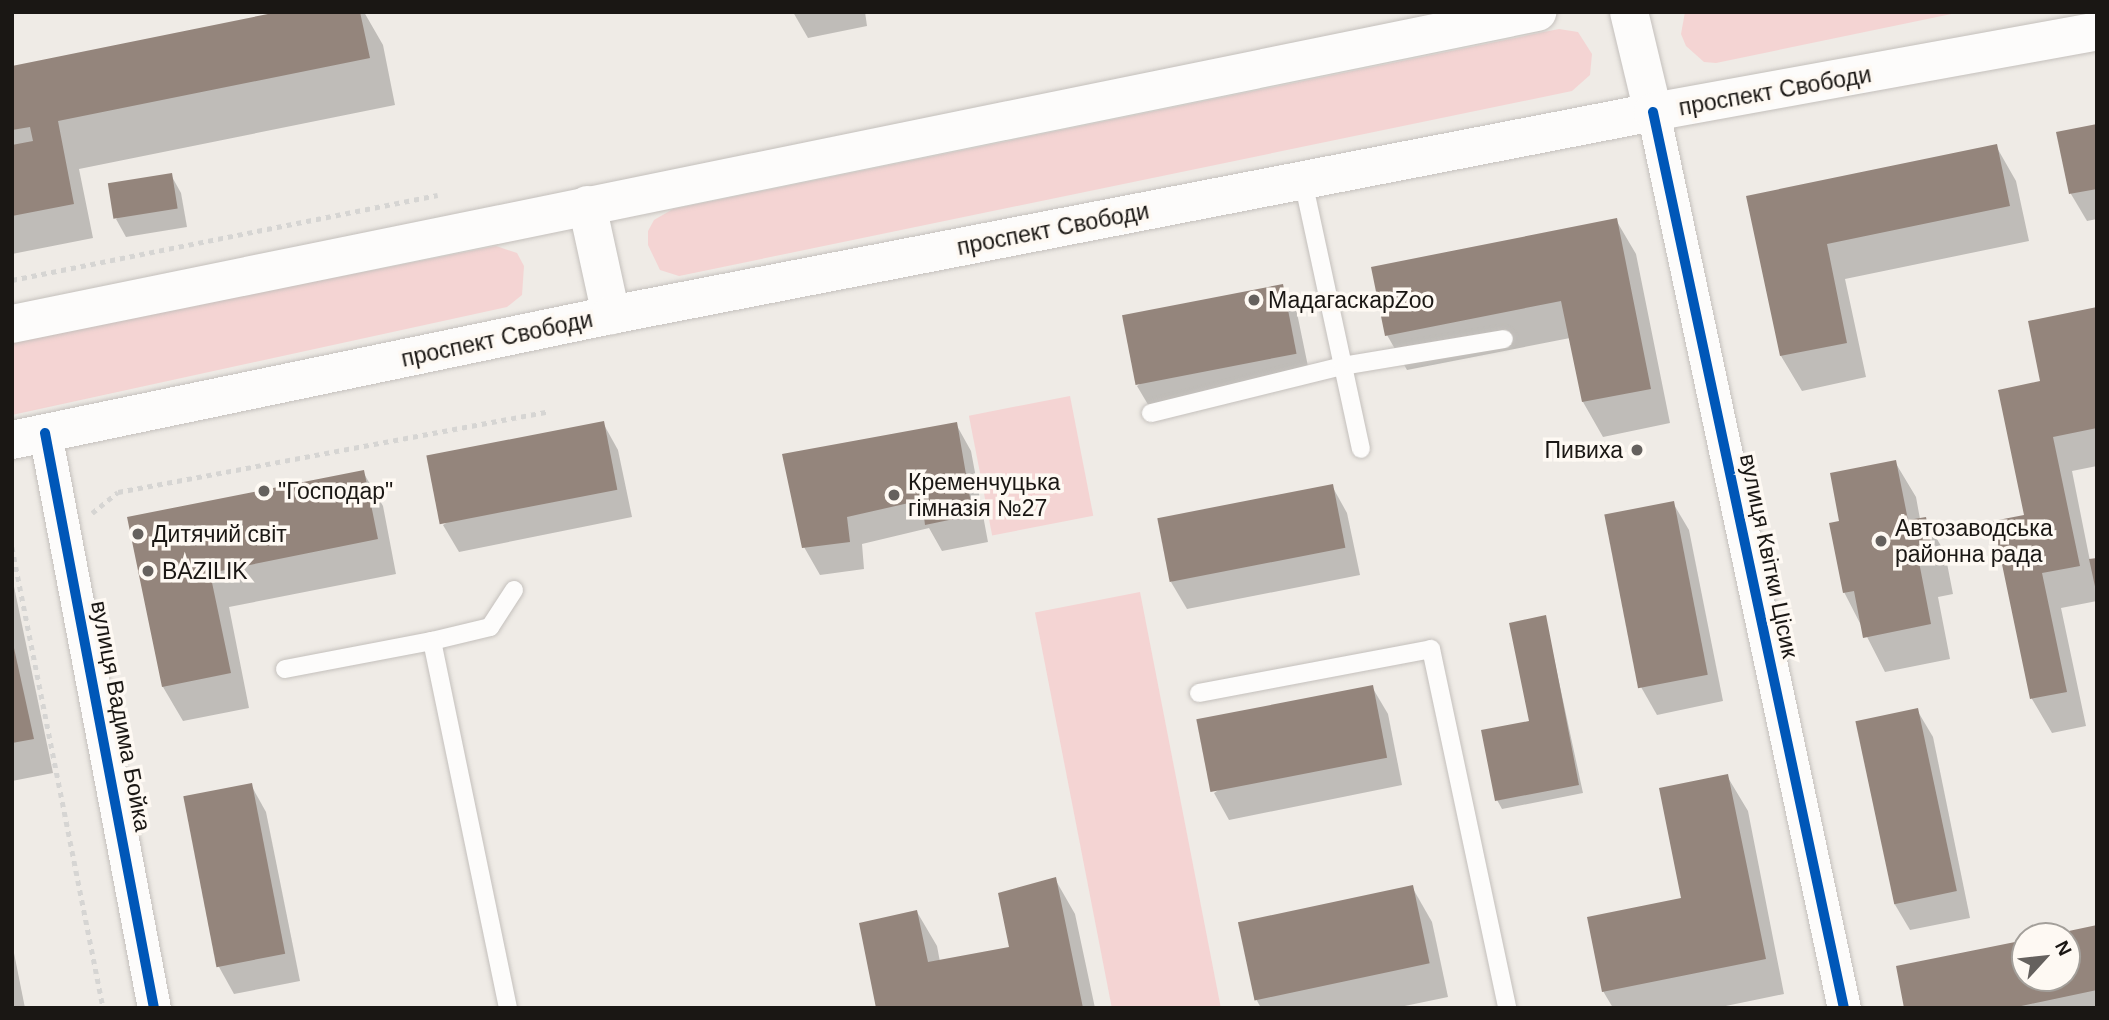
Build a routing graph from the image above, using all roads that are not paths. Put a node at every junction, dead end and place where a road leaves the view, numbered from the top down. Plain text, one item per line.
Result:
1 (1537, 12) edge
2 (1629, 12) edge
3 (2097, 32) edge
4 (1653, 112) junction
5 (1303, 181) junction
6 (587, 205) junction
7 (611, 315) junction
8 (12, 324) edge
9 (1504, 339) dead end
10 (1343, 366) junction
11 (1151, 413) dead end
12 (29, 436) edge
13 (1361, 449) dead end
14 (514, 590) dead end
15 (432, 642) junction
16 (285, 669) dead end
17 (1199, 694) dead end
18 (154, 1008) edge
19 (508, 1008) edge
20 (1507, 1008) edge
21 (1844, 1008) edge

1 - 6 highway
2 - 4 highway
3 - 4 highway, проспект Свободи
4 - 5 highway, проспект Свободи
4 - 21 street, вулиця Квітки Цісик
5 - 7 highway, проспект Свободи
5 - 10 lane
6 - 7 highway
6 - 8 highway
7 - 12 highway, проспект Свободи
9 - 10 lane
10 - 11 lane
10 - 13 lane
12 - 18 street, вулиця Вадима Бойка
14 - 15 lane
15 - 16 lane
15 - 19 lane
17 - 20 lane

